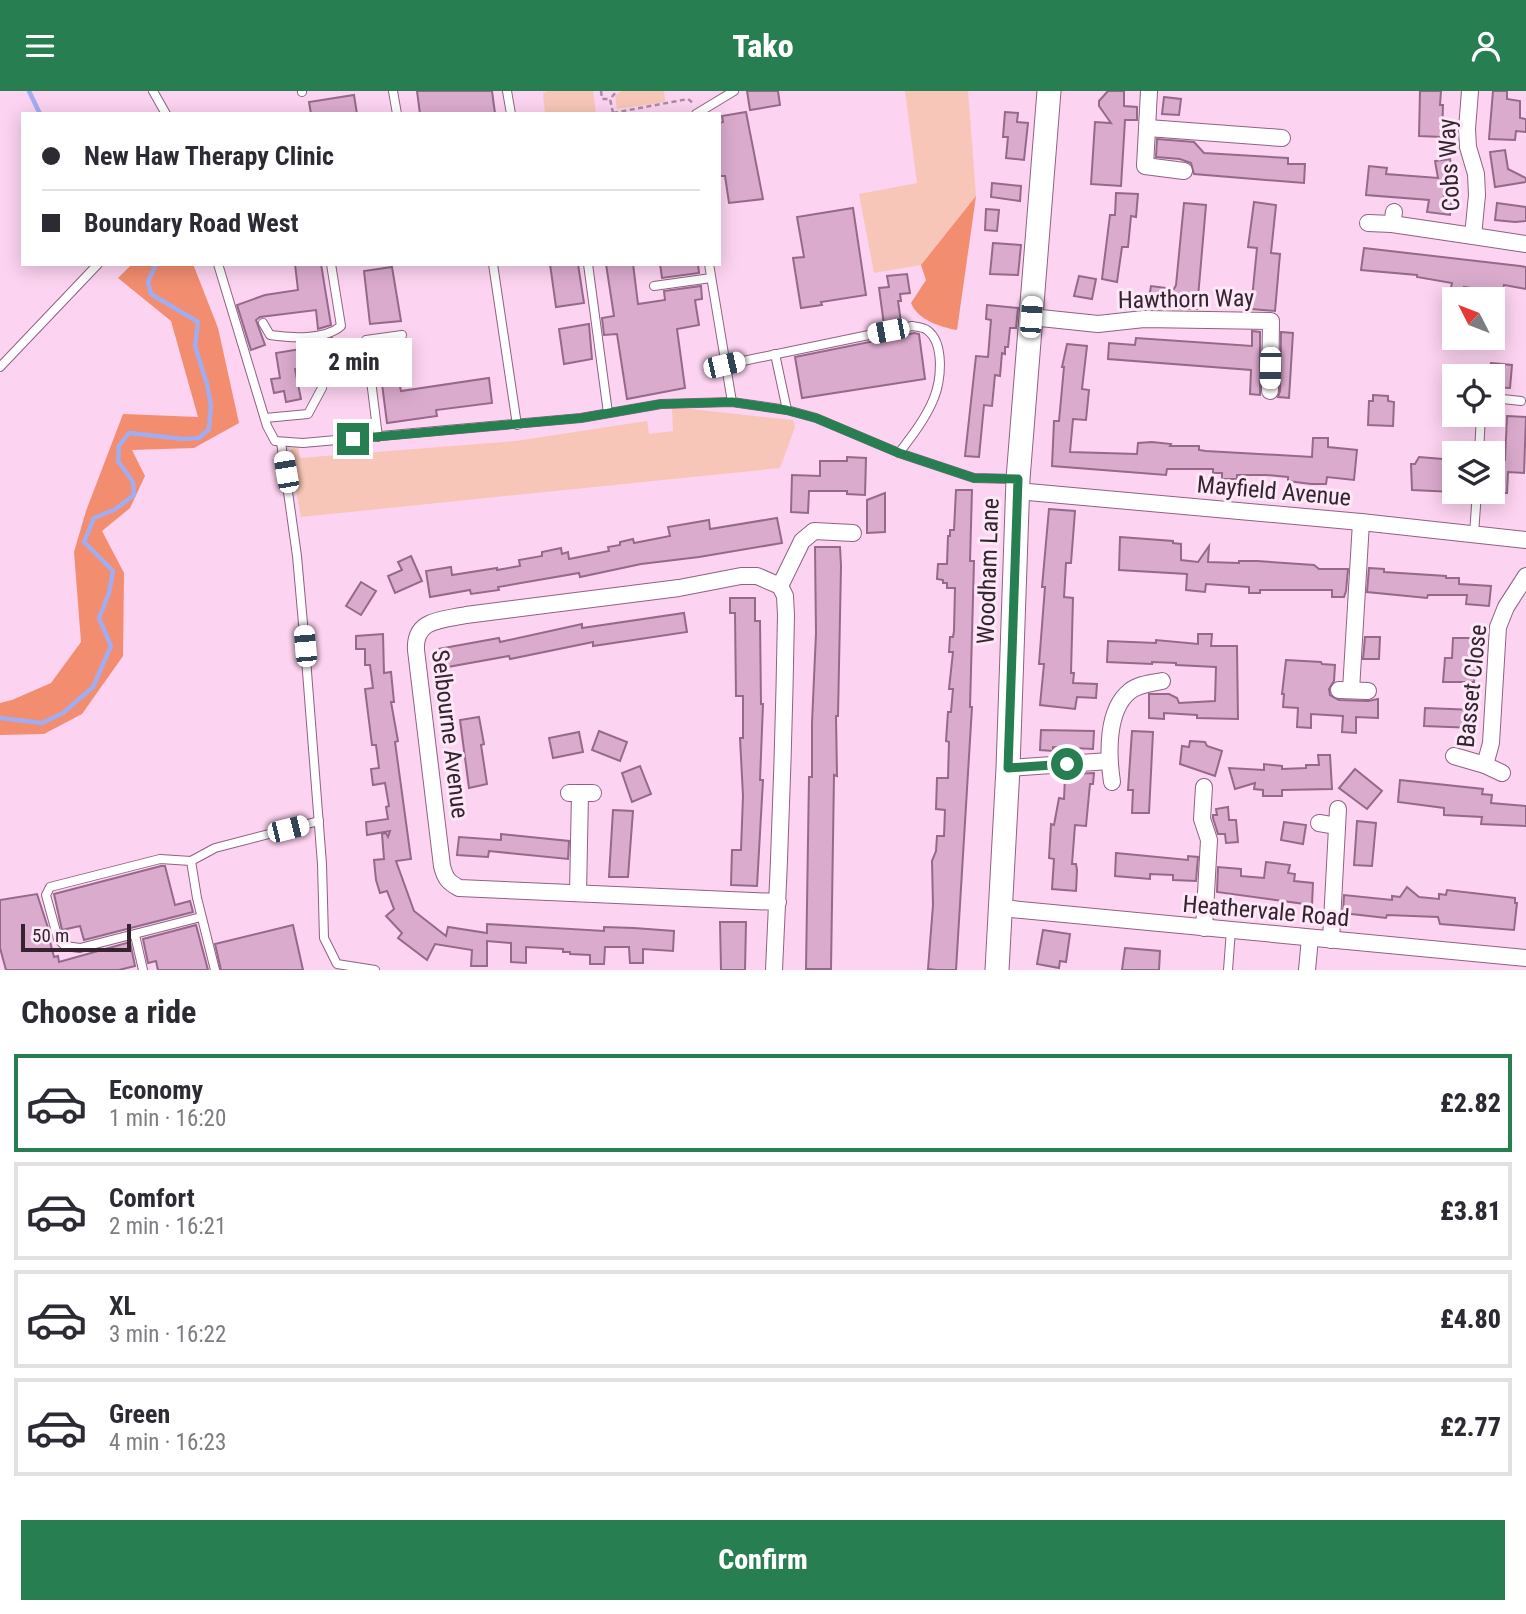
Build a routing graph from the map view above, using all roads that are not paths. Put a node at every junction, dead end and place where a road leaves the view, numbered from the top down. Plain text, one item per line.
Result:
1 (153, 91) edge
2 (393, 91) edge
3 (507, 91) edge
4 (734, 91) edge
5 (1049, 91) edge
6 (1149, 91) edge
7 (1470, 91) edge
8 (165, 112) edge
9 (397, 112) edge
10 (511, 112) edge
11 (699, 112) edge
12 (1148, 128) junction
13 (1282, 138) dead end
14 (1184, 171) dead end
15 (1368, 223) dead end
16 (1473, 236) junction
17 (1526, 244) edge
18 (96, 266) edge
19 (219, 266) edge
20 (331, 266) edge
21 (493, 266) edge
22 (588, 266) edge
23 (709, 266) edge
24 (711, 278) junction
25 (654, 286) dead end
26 (1031, 317) junction
27 (263, 323) dead end
28 (402, 335) dead end
29 (775, 354) junction
30 (724, 365) junction
31 (0, 367) edge
32 (322, 388) dead end
33 (1270, 391) dead end
34 (1505, 399) edge
35 (1521, 401) dead end
36 (732, 402) junction
37 (786, 410) junction
38 (607, 413) junction
39 (265, 418) junction
40 (517, 425) junction
41 (378, 437) junction
42 (278, 442) junction
43 (899, 453) junction
44 (1018, 485) junction
45 (1476, 504) edge
46 (1361, 522) junction
47 (853, 533) dead end
48 (1475, 534) junction
49 (1526, 540) edge
50 (1526, 576) edge
51 (780, 586) junction
52 (1162, 681) dead end
53 (1112, 685) dead end
54 (1368, 691) dead end
55 (1126, 696) junction
56 (1454, 756) dead end
57 (1109, 761) junction
58 (1486, 765) junction
59 (1008, 768) junction
60 (1502, 773) dead end
61 (1112, 782) dead end
62 (1203, 787) dead end
63 (581, 793) dead end
64 (1338, 809) dead end
65 (318, 821) junction
66 (1319, 823) dead end
67 (1337, 826) junction
68 (191, 861) junction
69 (578, 893) junction
70 (778, 902) junction
71 (1001, 908) junction
72 (201, 917) junction
73 (1204, 928) junction
74 (1231, 930) junction
75 (135, 935) junction
76 (1310, 938) junction
77 (1331, 940) junction
78 (1526, 958) edge
79 (1500, 963) edge
80 (143, 970) edge
81 (215, 970) edge
82 (375, 970) edge
83 (774, 970) edge
84 (997, 970) edge
85 (1228, 970) edge
86 (1307, 970) edge

1 - 8 lane
2 - 9 lane
3 - 10 lane
4 - 11 lane
5 - 26 main road, Woodham Lane
6 - 12 street
7 - 16 street, Cobs Way
12 - 13 street
12 - 14 street
15 - 16 street, Cobs Way
16 - 17 street, Cobs Way
18 - 31 lane
19 - 39 lane
20 - 27 lane
21 - 40 lane
22 - 38 lane
23 - 24 lane
24 - 25 lane
24 - 30 lane
26 - 33 street, Hawthorn Way
26 - 44 main road, Woodham Lane
28 - 41 lane
29 - 30 lane
29 - 37 lane
29 - 43 lane
30 - 36 lane
32 - 39 lane
34 - 35 lane
36 - 37 lane
36 - 38 lane
37 - 43 lane
38 - 40 lane
39 - 42 lane
40 - 41 lane
41 - 42 lane
42 - 65 lane
43 - 44 lane
44 - 46 street, Mayfield Avenue
44 - 59 main road, Woodham Lane
45 - 48 lane
46 - 48 street, Mayfield Avenue
46 - 54 street
47 - 51 street
48 - 49 street, Mayfield Avenue
50 - 58 street, Basset Close
51 - 69 street, Selbourne Avenue
51 - 70 street
52 - 55 street
53 - 55 street
55 - 57 street
56 - 58 street, Basset Close
57 - 59 street
57 - 61 street
58 - 60 street, Basset Close
59 - 71 main road, Woodham Lane
62 - 73 street
63 - 69 street
64 - 67 street
65 - 68 lane
65 - 82 lane
66 - 67 street
67 - 77 street
68 - 72 lane
68 - 75 lane
69 - 70 street, Selbourne Avenue
70 - 83 street
71 - 73 street, Heathervale Road
71 - 84 main road, Woodham Lane
72 - 75 lane
72 - 81 lane
73 - 74 street, Heathervale Road
74 - 76 street, Heathervale Road
74 - 85 lane
75 - 80 lane
76 - 77 street, Heathervale Road
76 - 86 street
77 - 79 street, Heathervale Road
78 - 79 street, Heathervale Road

